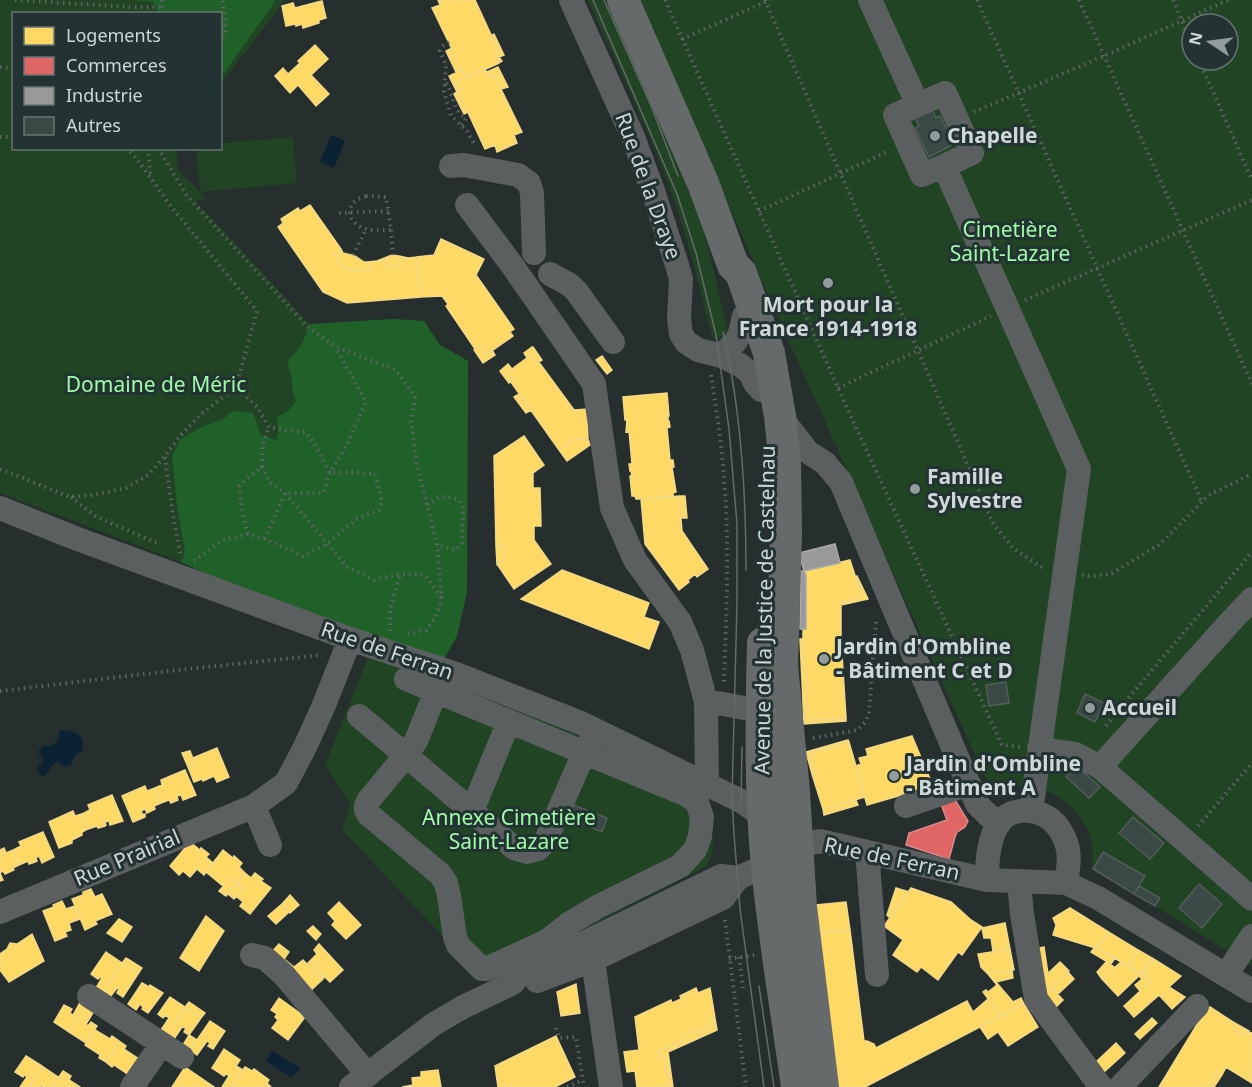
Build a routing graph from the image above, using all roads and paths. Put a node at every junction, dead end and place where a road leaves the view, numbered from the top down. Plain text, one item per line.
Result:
1 (15, 0) edge
2 (162, 0) edge
3 (222, 0) edge
4 (571, 0) edge
5 (623, 0) edge
6 (665, 0) edge
7 (870, 0) edge
8 (977, 0) edge
9 (1079, 0) edge
10 (1173, 0) edge
11 (1228, 0) edge
12 (767, 1) edge
13 (162, 7) junction
14 (162, 12) edge
15 (1202, 12) edge
16 (1180, 16) edge
17 (1180, 22) edge
18 (682, 39) junction
19 (222, 41) edge
20 (449, 42) dead end
21 (1104, 56) junction
22 (1204, 72) edge
23 (445, 82) junction
24 (1019, 93) junction
25 (918, 105) junction
26 (957, 119) junction
27 (461, 126) junction
28 (907, 143) junction
29 (128, 150) edge
30 (148, 150) edge
31 (159, 150) edge
32 (451, 166) dead end
33 (944, 166) junction
34 (477, 168) junction
35 (841, 173) junction
36 (151, 179) junction
37 (1252, 180) edge
38 (1252, 200) edge
39 (467, 205) dead end
40 (759, 210) junction
41 (390, 211) junction
42 (339, 213) dead end
43 (350, 213) junction
44 (366, 229) junction
45 (391, 230) junction
46 (1183, 231) junction
47 (534, 253) junction
48 (353, 255) dead end
49 (393, 255) dead end
50 (512, 265) junction
51 (733, 265) junction
52 (1097, 268) junction
53 (550, 274) junction
54 (531, 292) junction
55 (1007, 308) junction
56 (744, 316) junction
57 (613, 342) dead end
58 (336, 347) junction
59 (918, 350) junction
60 (716, 354) junction
61 (1252, 384) edge
62 (236, 387) junction
63 (838, 388) junction
64 (761, 390) junction
65 (780, 416) junction
66 (269, 427) junction
67 (165, 456) junction
68 (262, 467) junction
69 (0, 469) edge
70 (330, 473) junction
71 (1252, 474) edge
72 (285, 492) junction
73 (70, 497) junction
74 (1202, 502) junction
75 (427, 505) junction
76 (0, 508) edge
77 (248, 534) junction
78 (265, 539) junction
79 (327, 544) junction
80 (437, 545) junction
81 (162, 546) dead end
82 (171, 551) dead end
83 (1252, 552) edge
84 (181, 556) junction
85 (194, 562) junction
86 (202, 565) dead end
87 (1064, 572) junction
88 (401, 574) junction
89 (442, 597) junction
90 (1252, 599) edge
91 (885, 615) junction
92 (379, 628) dead end
93 (390, 631) junction
94 (347, 647) junction
95 (406, 679) dead end
96 (0, 691) edge
97 (436, 691) junction
98 (715, 703) junction
99 (761, 711) junction
100 (359, 716) dead end
101 (508, 721) junction
102 (597, 731) junction
103 (789, 741) junction
104 (1039, 749) junction
105 (584, 753) junction
106 (406, 755) junction
107 (1091, 762) junction
108 (1252, 763) edge
109 (707, 784) junction
110 (969, 784) junction
111 (254, 806) junction
112 (906, 806) dead end
113 (472, 811) junction
114 (1031, 811) junction
115 (764, 817) junction
116 (999, 823) junction
117 (1185, 841) junction
118 (270, 845) dead end
119 (798, 846) junction
120 (867, 852) junction
121 (767, 865) junction
122 (738, 878) junction
123 (987, 880) junction
124 (1019, 882) junction
125 (1066, 883) junction
126 (723, 898) junction
127 (1252, 899) edge
128 (0, 912) edge
129 (1252, 936) edge
130 (762, 954) dead end
131 (252, 956) dead end
132 (739, 957) junction
133 (729, 959) junction
134 (594, 960) junction
135 (877, 975) dead end
136 (1226, 975) junction
137 (513, 983) junction
138 (743, 988) dead end
139 (1252, 991) edge
140 (90, 996) dead end
141 (1197, 1006) dead end
142 (556, 1028) dead end
143 (161, 1045) junction
144 (182, 1058) dead end
145 (583, 1080) junction
146 (359, 1081) edge
147 (132, 1087) edge
148 (567, 1087) edge
149 (584, 1087) edge
150 (611, 1087) edge
151 (746, 1087) edge
152 (797, 1087) edge
153 (823, 1087) edge
154 (1101, 1087) edge
155 (1120, 1087) edge

1 - 13 path
2 - 13 path
3 - 19 path
4 - 60 street, Rue de la Draye
5 - 51 main road, Avenue de la Justice de Castelnau
6 - 18 path
7 - 25 street
8 - 24 path
9 - 21 path
10 - 16 path
11 - 15 path
12 - 18 path
12 - 35 path
13 - 14 path
17 - 21 path
18 - 40 path
20 - 23 path
21 - 24 path
21 - 46 path
22 - 37 path
23 - 27 path
23 - 27 path
24 - 26 path
24 - 52 path
25 - 26 street
25 - 28 street
26 - 33 street
27 - 34 path
28 - 33 street
28 - 35 path
29 - 36 path
30 - 36 path
31 - 58 path
32 - 34 street
33 - 55 street
34 - 47 street
35 - 40 path
35 - 59 path
36 - 62 path
38 - 46 path
39 - 50 street
40 - 63 path
41 - 43 path
41 - 43 path
41 - 45 path
42 - 43 path
43 - 44 path
44 - 45 path
44 - 48 path
45 - 49 path
46 - 52 path
46 - 61 path
47 - 50 street
47 - 53 street
50 - 54 street
51 - 56 main road, Avenue de la Justice de Castelnau
51 - 65 main road, Avenue de la Justice de Castelnau
52 - 55 path
52 - 74 path
53 - 54 street
53 - 57 street
54 - 98 street
55 - 59 path
55 - 87 street
56 - 60 street
56 - 64 main road, Avenue de la Justice de Castelnau
58 - 70 path
58 - 75 path
59 - 63 path
59 - 87 path
60 - 64 street, Rue de la Draye
60 - 98 path
62 - 66 path
62 - 67 path
63 - 104 path
64 - 99 main road, Avenue de la Justice de Castelnau
65 - 91 street
65 - 103 main road, Avenue de la Justice de Castelnau
66 - 68 path
66 - 70 path
67 - 73 path
67 - 84 path
68 - 72 path
68 - 77 path
69 - 73 path
70 - 72 path
70 - 79 path
71 - 74 path
72 - 78 path
72 - 79 path
73 - 81 path
74 - 87 path
75 - 80 path
75 - 80 path
76 - 94 street, Rue de Ferran
77 - 78 path
77 - 85 path
78 - 79 path
79 - 88 path
80 - 89 path
82 - 84 path
83 - 107 path
84 - 85 path
85 - 86 path
87 - 104 street
88 - 89 path
88 - 93 path
89 - 93 path
90 - 107 street
91 - 103 path
91 - 110 street
92 - 93 path
94 - 96 path
94 - 102 street, Rue de Ferran
94 - 111 street, Rue Prairial
95 - 97 street
97 - 101 street
97 - 106 street
98 - 99 street
98 - 109 street
99 - 115 main road, Avenue de la Justice de Castelnau
100 - 106 street
101 - 105 street
101 - 113 street
102 - 105 street
102 - 109 street, Rue de Ferran
103 - 119 main road, Avenue de la Justice de Castelnau
104 - 107 street
104 - 114 street
105 - 106 street
105 - 113 street
106 - 113 street
107 - 117 street
108 - 117 path
109 - 115 street, Rue de Ferran
110 - 112 street
110 - 116 street
111 - 118 street
111 - 128 street, Rue Prairial
114 - 116 street
114 - 125 street
115 - 119 main road
115 - 121 main road, Avenue de la Justice de Castelnau
116 - 123 street
117 - 127 street
119 - 120 street, Rue de Ferran
119 - 121 main road
119 - 153 main road, Avenue de la Justice de Castelnau
120 - 123 street, Rue de Ferran
120 - 135 street
121 - 122 street
121 - 152 main road, Avenue de la Justice de Castelnau
122 - 126 street
122 - 137 street
123 - 124 street
124 - 125 street
124 - 154 street
125 - 136 street
126 - 133 path
126 - 134 street
129 - 136 street
130 - 132 path
131 - 146 street
132 - 133 path
132 - 138 path
133 - 151 path
134 - 137 street
134 - 150 street
136 - 139 street
137 - 146 street
140 - 143 street
141 - 155 street
142 - 145 path
143 - 144 street
143 - 147 street
145 - 148 path
145 - 149 path

